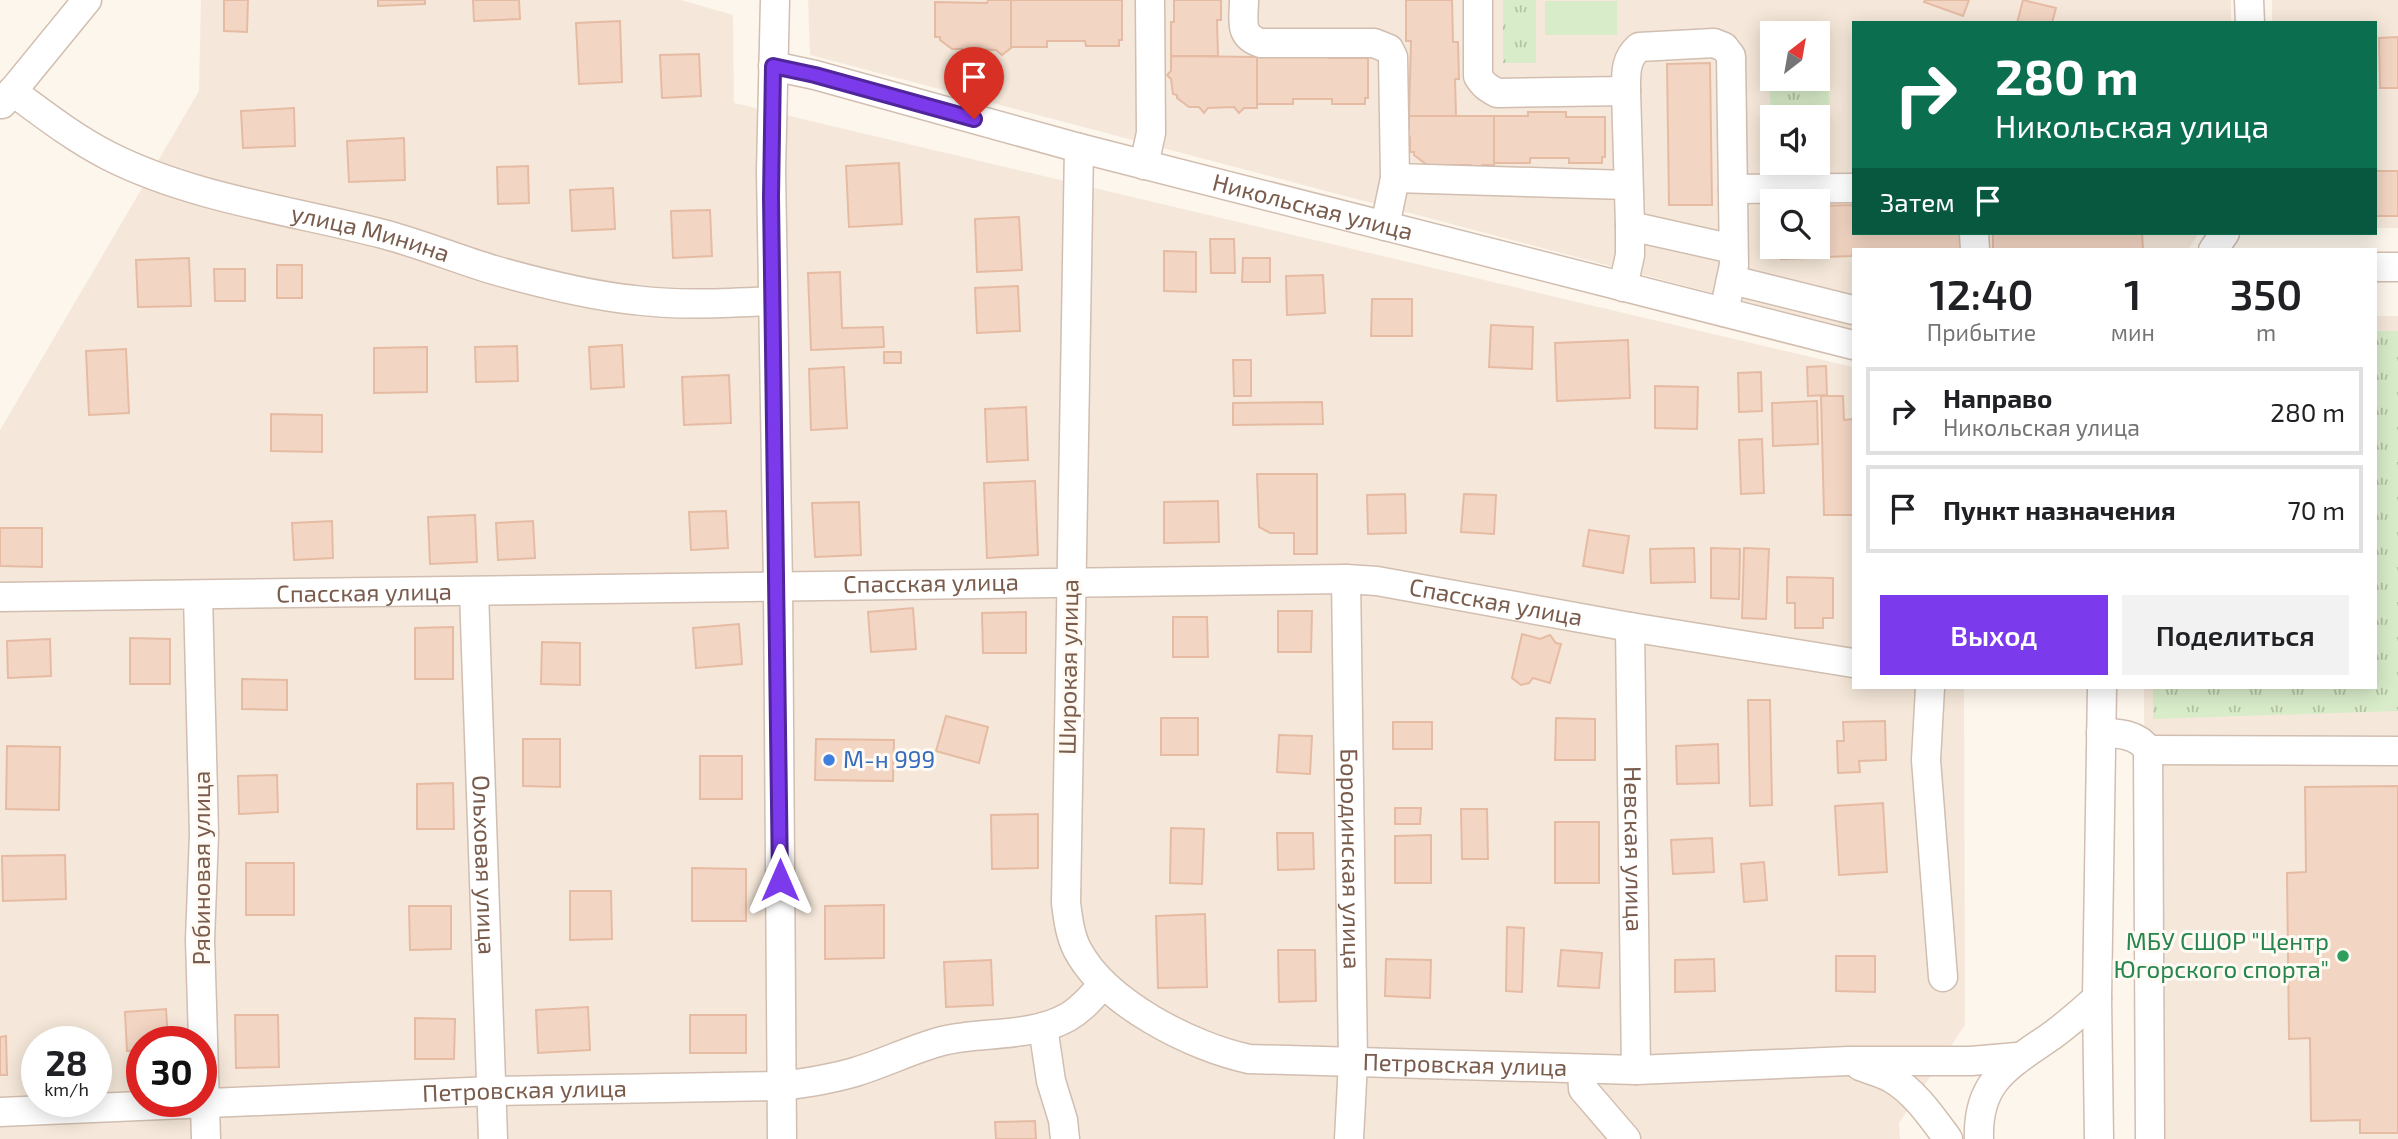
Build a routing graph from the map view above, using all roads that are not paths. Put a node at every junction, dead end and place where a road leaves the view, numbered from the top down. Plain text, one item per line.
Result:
1 (87, 0) edge
2 (775, 0) edge
3 (1150, 0) edge
4 (1244, 0) edge
5 (1478, 0) edge
6 (2249, 0) edge
7 (2250, 21) edge
8 (773, 66) junction
9 (1626, 91) junction
10 (6, 98) edge
11 (1079, 148) junction
12 (1144, 165) junction
13 (1395, 178) junction
14 (1628, 185) junction
15 (1852, 188) edge
16 (1733, 189) junction
17 (1385, 226) junction
18 (1630, 226) junction
19 (1734, 249) junction
20 (2377, 267) edge
21 (2398, 267) edge
22 (1732, 280) junction
23 (1623, 287) junction
24 (772, 301) junction
25 (1852, 310) edge
26 (1724, 312) junction
27 (1852, 345) edge
28 (1346, 579) junction
29 (1070, 580) junction
30 (778, 586) junction
31 (474, 592) junction
32 (198, 596) junction
33 (0, 597) edge
34 (1630, 627) junction
35 (1852, 663) edge
36 (1930, 689) edge
37 (2102, 689) edge
38 (2101, 733) junction
39 (2148, 750) junction
40 (2398, 751) edge
41 (1943, 977) dead end
42 (1103, 984) junction
43 (2097, 998) junction
44 (203, 1026) edge
45 (1043, 1027) junction
46 (2017, 1057) junction
47 (1847, 1061) junction
48 (1353, 1062) junction
49 (1582, 1070) junction
50 (1636, 1070) junction
51 (781, 1086) junction
52 (492, 1091) junction
53 (217, 1103) edge
54 (126, 1107) edge
55 (0, 1112) edge
56 (205, 1117) edge
57 (206, 1139) edge
58 (493, 1139) edge
59 (782, 1139) edge
60 (1065, 1139) edge
61 (1349, 1139) edge
62 (1626, 1139) edge
63 (1948, 1139) edge
64 (1979, 1139) edge
65 (2099, 1139) edge
66 (2150, 1139) edge

1 - 10 street
2 - 8 street
3 - 12 street
4 - 13 street
5 - 9 street
6 - 7 street
8 - 11 street, Никольская улица
8 - 24 street
9 - 14 street
9 - 16 street
10 - 24 street, улица Минина
11 - 12 street, Никольская улица
11 - 29 street, Широкая улица
12 - 17 street, Никольская улица
13 - 14 street
13 - 17 street
14 - 18 street
15 - 16 street
16 - 19 street
17 - 23 street, Никольская улица
18 - 19 street
18 - 23 street
19 - 22 street
20 - 21 street
22 - 25 street
22 - 26 street
23 - 26 street, Никольская улица
24 - 30 street
26 - 27 street, Никольская улица
28 - 29 street, Спасская улица
28 - 34 street, Спасская улица
28 - 48 street, Бородинская улица
29 - 30 street, Спасская улица
29 - 42 street, Широкая улица
30 - 31 street, Спасская улица
30 - 51 street
31 - 32 street, Спасская улица
31 - 52 street, Ольховая улица
32 - 33 street, Спасская улица
32 - 44 street, Рябиновая улица
34 - 35 street, Спасская улица
34 - 50 street, Невская улица
36 - 41 street
37 - 38 street
38 - 39 street
38 - 43 street
39 - 40 street
39 - 66 street
42 - 45 street
42 - 48 street, Петровская улица
43 - 46 street
43 - 65 street
45 - 51 street, Петровская улица
45 - 60 street
46 - 47 street, Петровская улица
46 - 64 street
47 - 50 street, Петровская улица
47 - 63 street, Петровская улица
48 - 49 street, Петровская улица
48 - 61 street, Бородинская улица
49 - 50 street, Петровская улица
49 - 62 street
51 - 52 street, Петровская улица
51 - 59 street
52 - 53 street, Петровская улица
52 - 58 street, Ольховая улица
54 - 55 street, Петровская улица
56 - 57 street, Рябиновая улица

